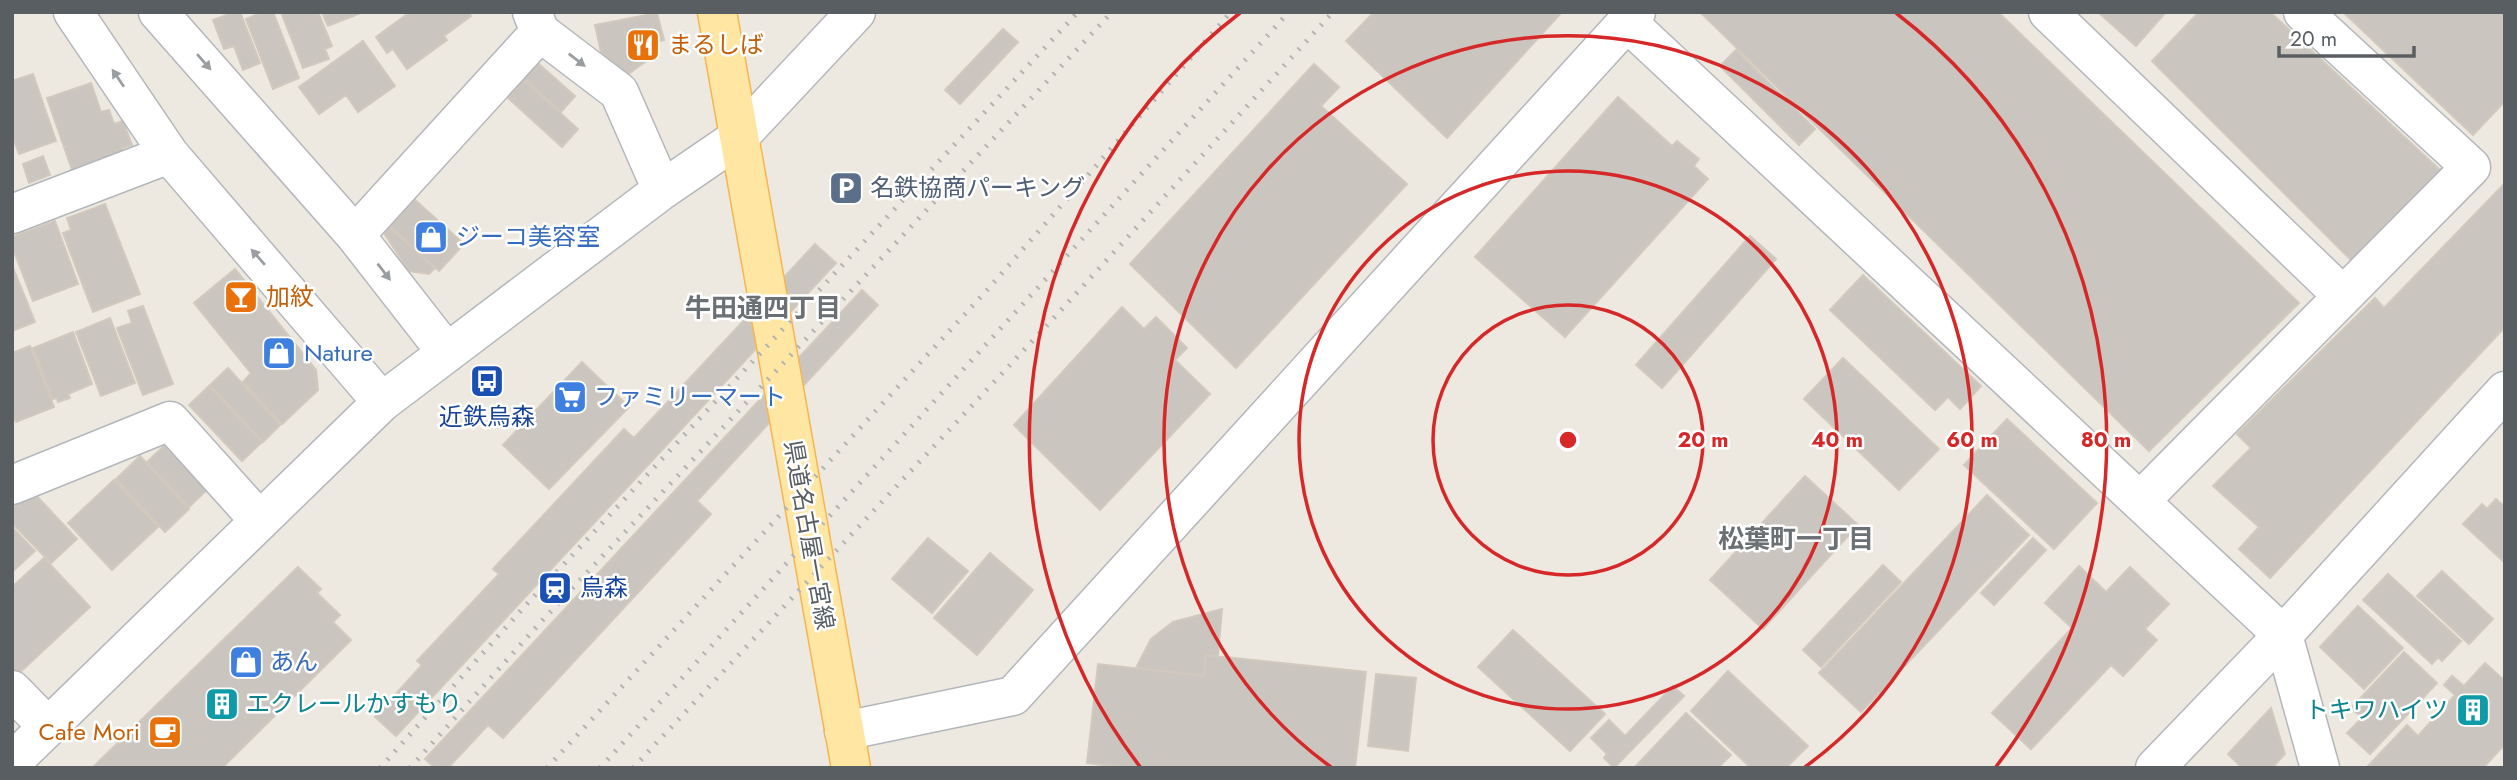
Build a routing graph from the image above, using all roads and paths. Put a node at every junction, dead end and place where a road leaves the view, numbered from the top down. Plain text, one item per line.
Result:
1 (73, 12) edge
2 (717, 12) edge
3 (856, 12) edge
4 (2304, 12) edge
5 (2052, 13) edge
6 (174, 16) edge
7 (1632, 17) edge
8 (536, 22) edge
9 (738, 138) junction
10 (169, 154) junction
11 (662, 190) junction
12 (12, 214) edge
13 (355, 234) junction
14 (2343, 296) junction
15 (447, 353) junction
16 (2505, 391) edge
17 (382, 402) junction
18 (12, 485) edge
19 (2140, 501) junction
20 (260, 521) junction
21 (2283, 635) junction
22 (12, 690) edge
23 (48, 727) junction
24 (848, 750) edge
25 (12, 762) edge
26 (2155, 768) edge
27 (2320, 768) edge

10 -> 1 street
2 - 9 main road, 県道名古屋一宮線
3 - 9 street
4 - 14 street
5 - 14 street
6 -> 13 street
7 - 19 street
7 - 24 street
8 -> 11 street
8 - 13 street
9 - 11 street
9 - 24 main road, 県道名古屋一宮線
10 - 12 street
17 -> 10 street
11 - 15 street
13 -> 15 street
14 - 19 street
15 - 17 street
16 - 21 street
17 - 20 street
18 - 20 street
19 - 21 street
20 - 23 street
21 - 26 street
21 - 27 street
22 - 23 street
23 - 25 street

